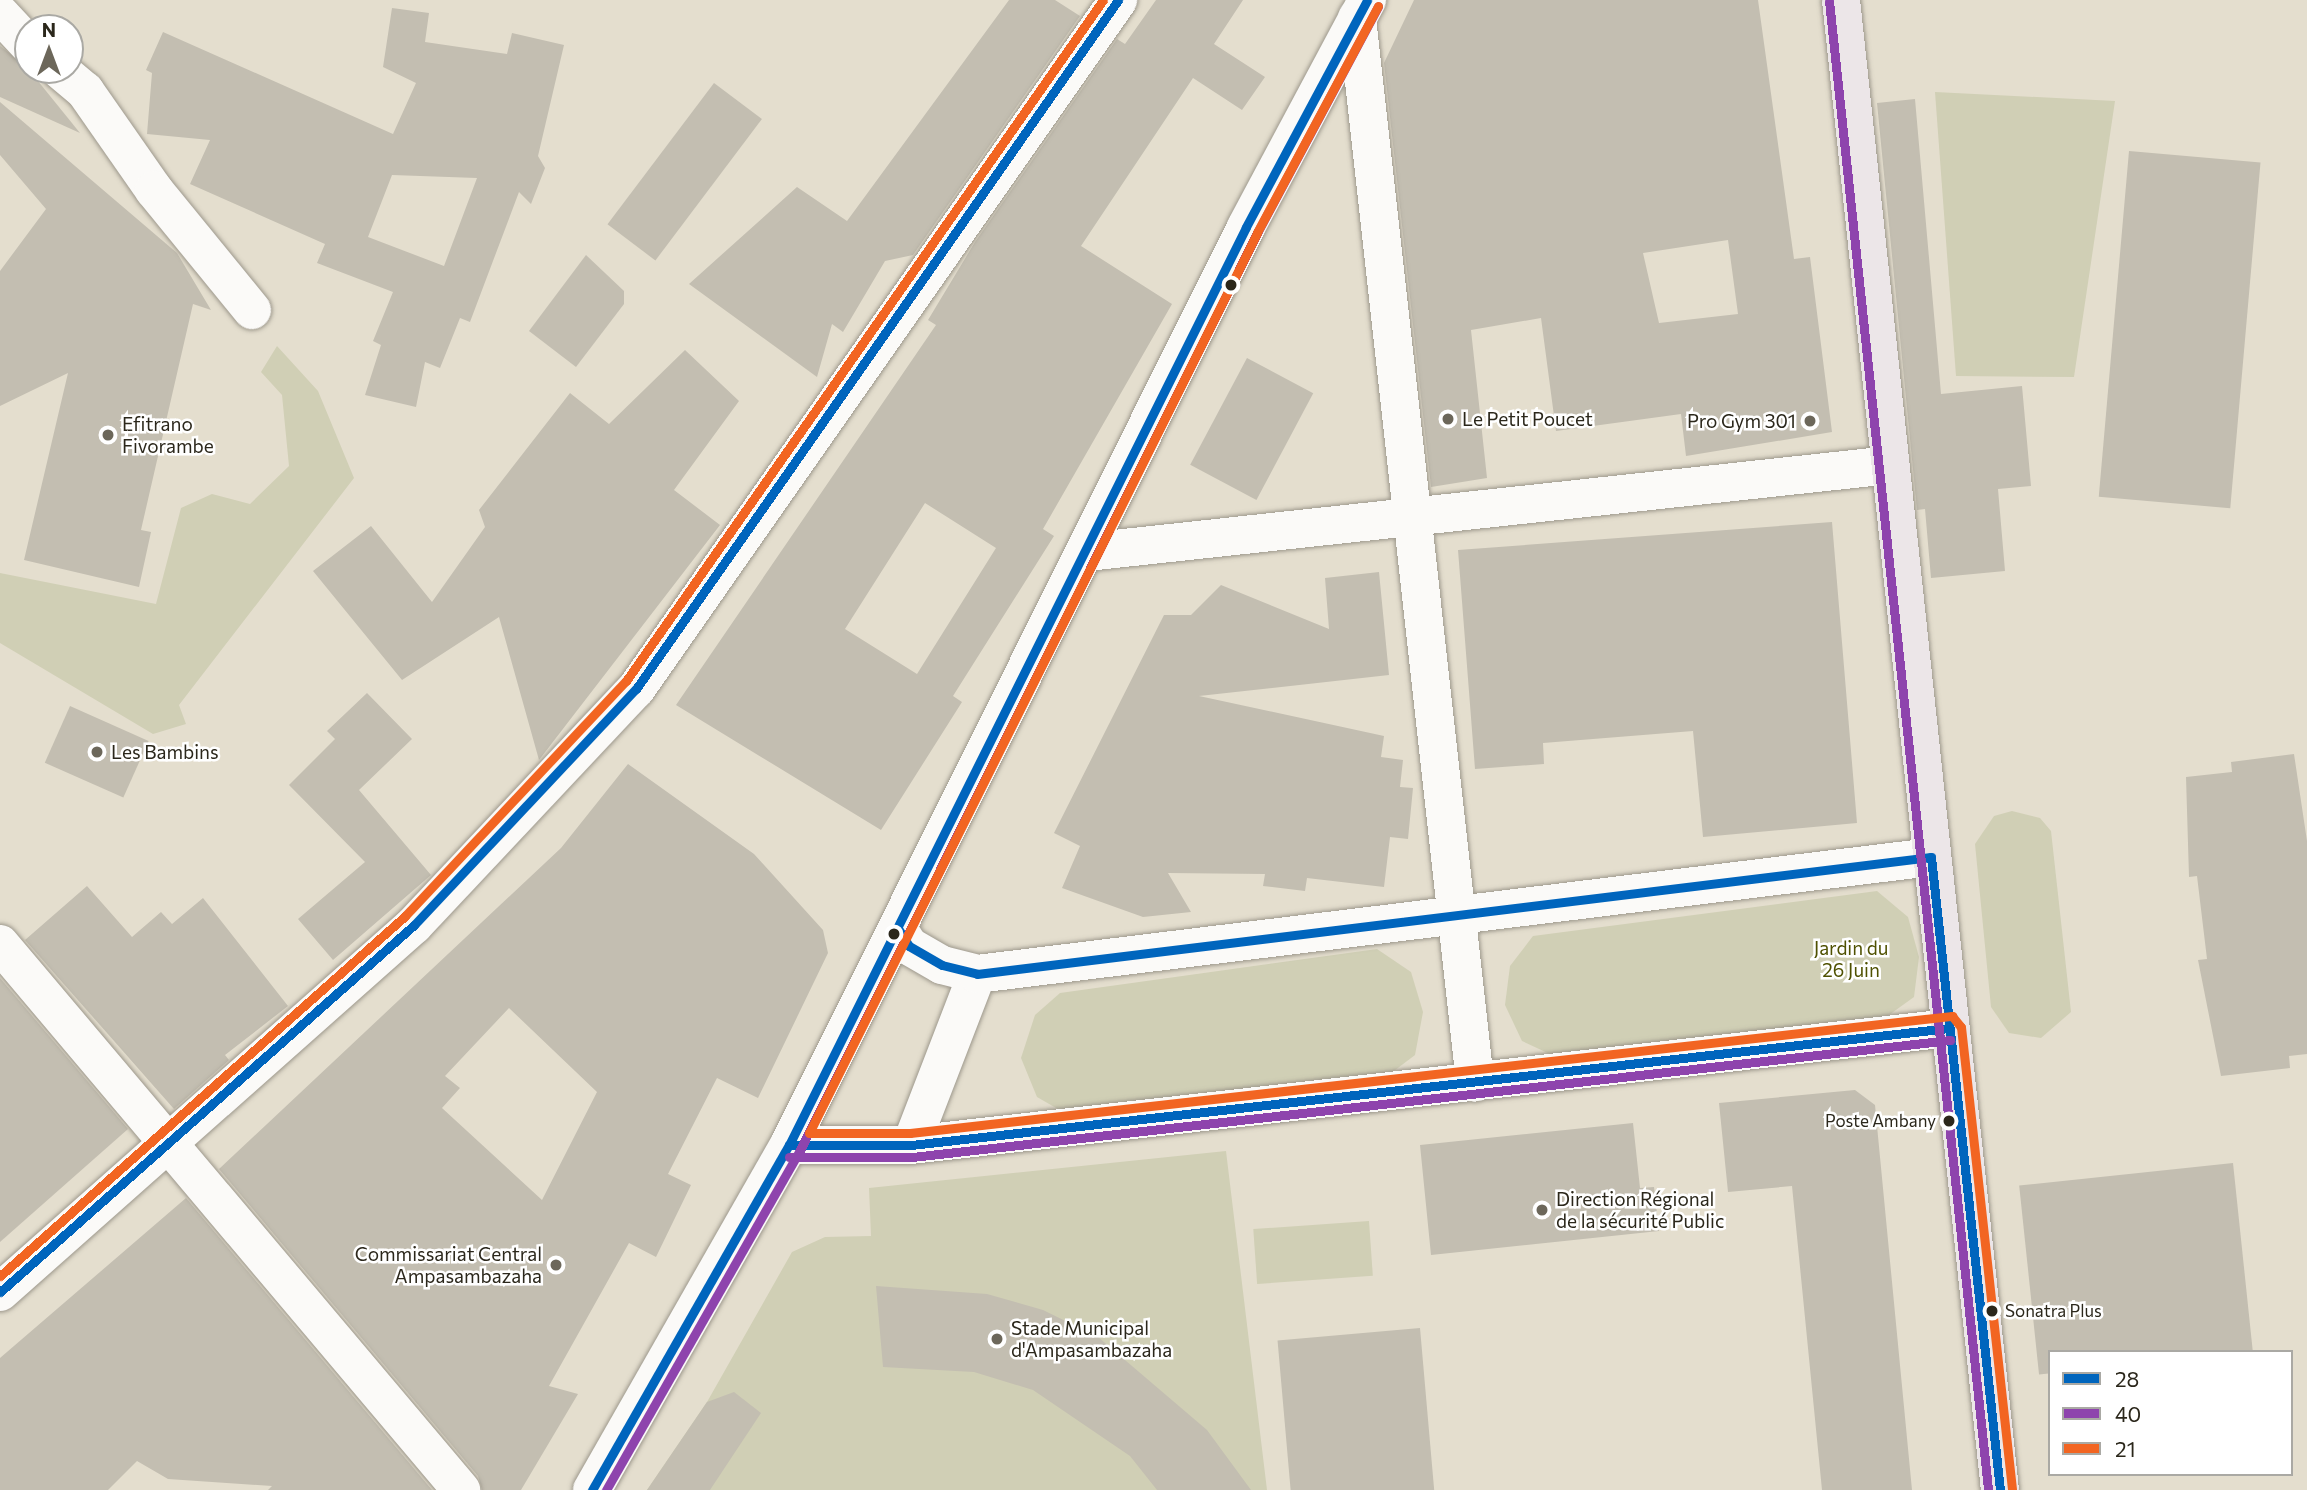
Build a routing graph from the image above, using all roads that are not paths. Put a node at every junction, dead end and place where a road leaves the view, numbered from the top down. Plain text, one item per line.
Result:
1 (1118, 0) edge
2 (1841, 0) edge
3 (1362, 9) edge
4 (0, 14) edge
5 (14, 29) edge
6 (77, 84) edge
7 (252, 310) dead end
8 (1890, 465) junction
9 (1410, 521) junction
10 (1087, 552) junction
11 (1931, 858) junction
12 (1455, 916) junction
13 (899, 930) junction
14 (0, 944) edge
15 (977, 974) junction
16 (1949, 1028) junction
17 (1475, 1082) junction
18 (172, 1139) junction
19 (789, 1145) junction
20 (911, 1145) junction
21 (0, 1292) edge
22 (461, 1490) edge
23 (592, 1490) edge
24 (2000, 1490) edge

1 - 18 street
2 - 8 main road
3 - 9 street
3 - 10 street
4 - 5 street
6 - 7 street
8 - 9 street
8 - 11 main road
9 - 10 street
9 - 12 street
10 - 13 street
11 - 12 street
11 - 16 main road
12 - 15 street
12 - 17 street
13 - 15 street
13 - 19 street
14 - 18 street
15 - 20 street
16 - 17 street
16 - 24 main road
17 - 20 street
18 - 21 street
18 - 22 street
19 - 20 street
19 - 23 street

